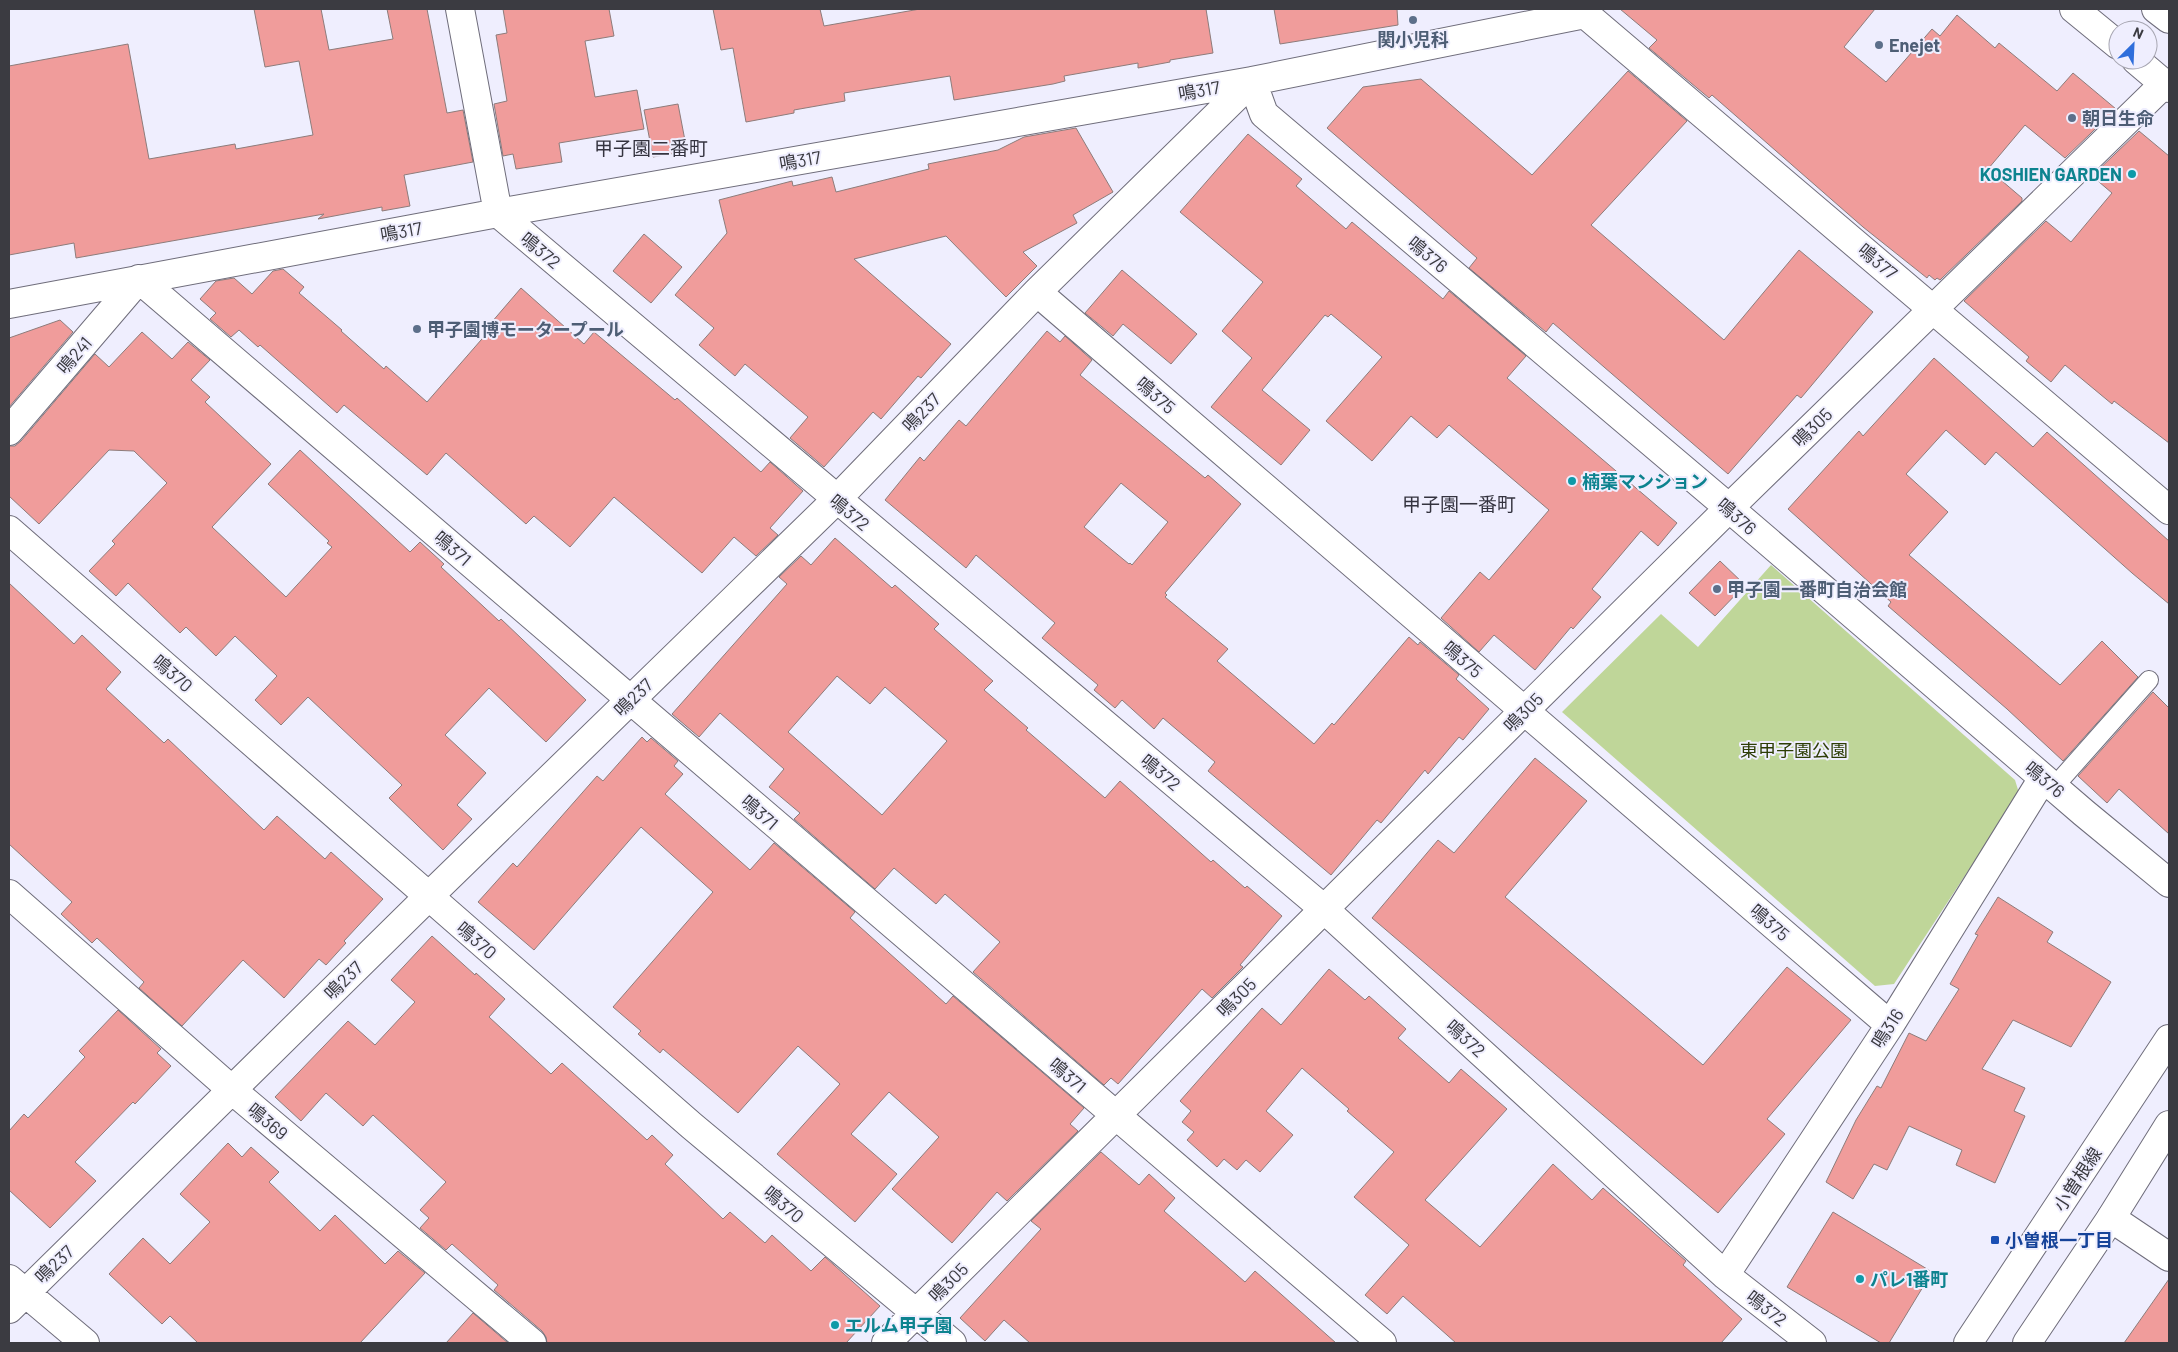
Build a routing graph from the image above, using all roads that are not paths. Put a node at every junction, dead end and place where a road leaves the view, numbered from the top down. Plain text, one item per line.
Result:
1 (460, 9) edge
2 (2074, 9) edge
3 (2156, 9) edge
4 (1586, 11) edge
5 (2169, 19) edge
6 (2108, 37) edge
7 (2148, 70) edge
8 (1252, 81) junction
9 (2167, 86) edge
10 (498, 214) junction
11 (139, 279) junction
12 (1036, 292) junction
13 (9, 304) edge
14 (1933, 308) junction
15 (9, 431) edge
16 (836, 500) junction
17 (1729, 508) junction
18 (2169, 510) edge
19 (9, 530) edge
20 (2149, 680) dead end
21 (630, 700) junction
22 (1524, 711) junction
23 (2049, 783) junction
24 (2169, 883) edge
25 (9, 894) edge
26 (428, 897) junction
27 (1324, 909) junction
28 (1890, 1025) junction
29 (2169, 1039) edge
30 (232, 1090) junction
31 (1115, 1116) junction
32 (2169, 1125) edge
33 (2111, 1218) junction
34 (2169, 1257) edge
35 (1725, 1275) junction
36 (14, 1293) edge
37 (916, 1313) junction
38 (85, 1343) edge
39 (532, 1343) edge
40 (886, 1343) edge
41 (952, 1343) edge
42 (1382, 1343) edge
43 (1812, 1343) edge
44 (1968, 1343) edge
45 (2027, 1343) edge

1 - 10 main road
2 - 6 main road
3 - 5 main road
4 - 8 main road, 鳴317
4 - 14 main road, 鳴377
7 - 9 main road
8 - 10 main road, 鳴317
8 - 12 main road, 鳴237
8 - 17 main road, 鳴376
9 - 14 main road, 鳴305
10 - 11 main road, 鳴317
10 - 16 main road, 鳴372
11 - 13 main road, 鳴317
11 - 15 main road, 鳴241
11 - 21 main road, 鳴371
12 - 16 main road, 鳴237
12 - 22 main road, 鳴375
14 - 17 main road, 鳴305
14 - 18 main road, 鳴377
16 - 21 main road, 鳴237
16 - 27 main road, 鳴372
17 - 22 main road, 鳴305
17 - 23 main road, 鳴376
19 - 26 main road, 鳴370
20 - 23 lane
21 - 26 main road, 鳴237
21 - 31 main road, 鳴371
22 - 27 main road, 鳴305
22 - 28 main road, 鳴375
23 - 24 main road, 鳴376
23 - 28 main road, 鳴316
25 - 30 main road, 鳴369
26 - 30 main road, 鳴237
26 - 37 main road, 鳴370
27 - 31 main road, 鳴305
27 - 35 main road, 鳴372
28 - 35 main road, 鳴316
29 - 44 main road, 小曽根線
30 - 36 main road, 鳴237
30 - 39 main road, 鳴369
31 - 37 main road, 鳴305
31 - 42 main road, 鳴371
32 - 33 main road
33 - 34 main road
33 - 45 main road
35 - 43 main road, 鳴372
36 - 38 main road
37 - 40 main road, 鳴305
37 - 41 main road, 鳴370

